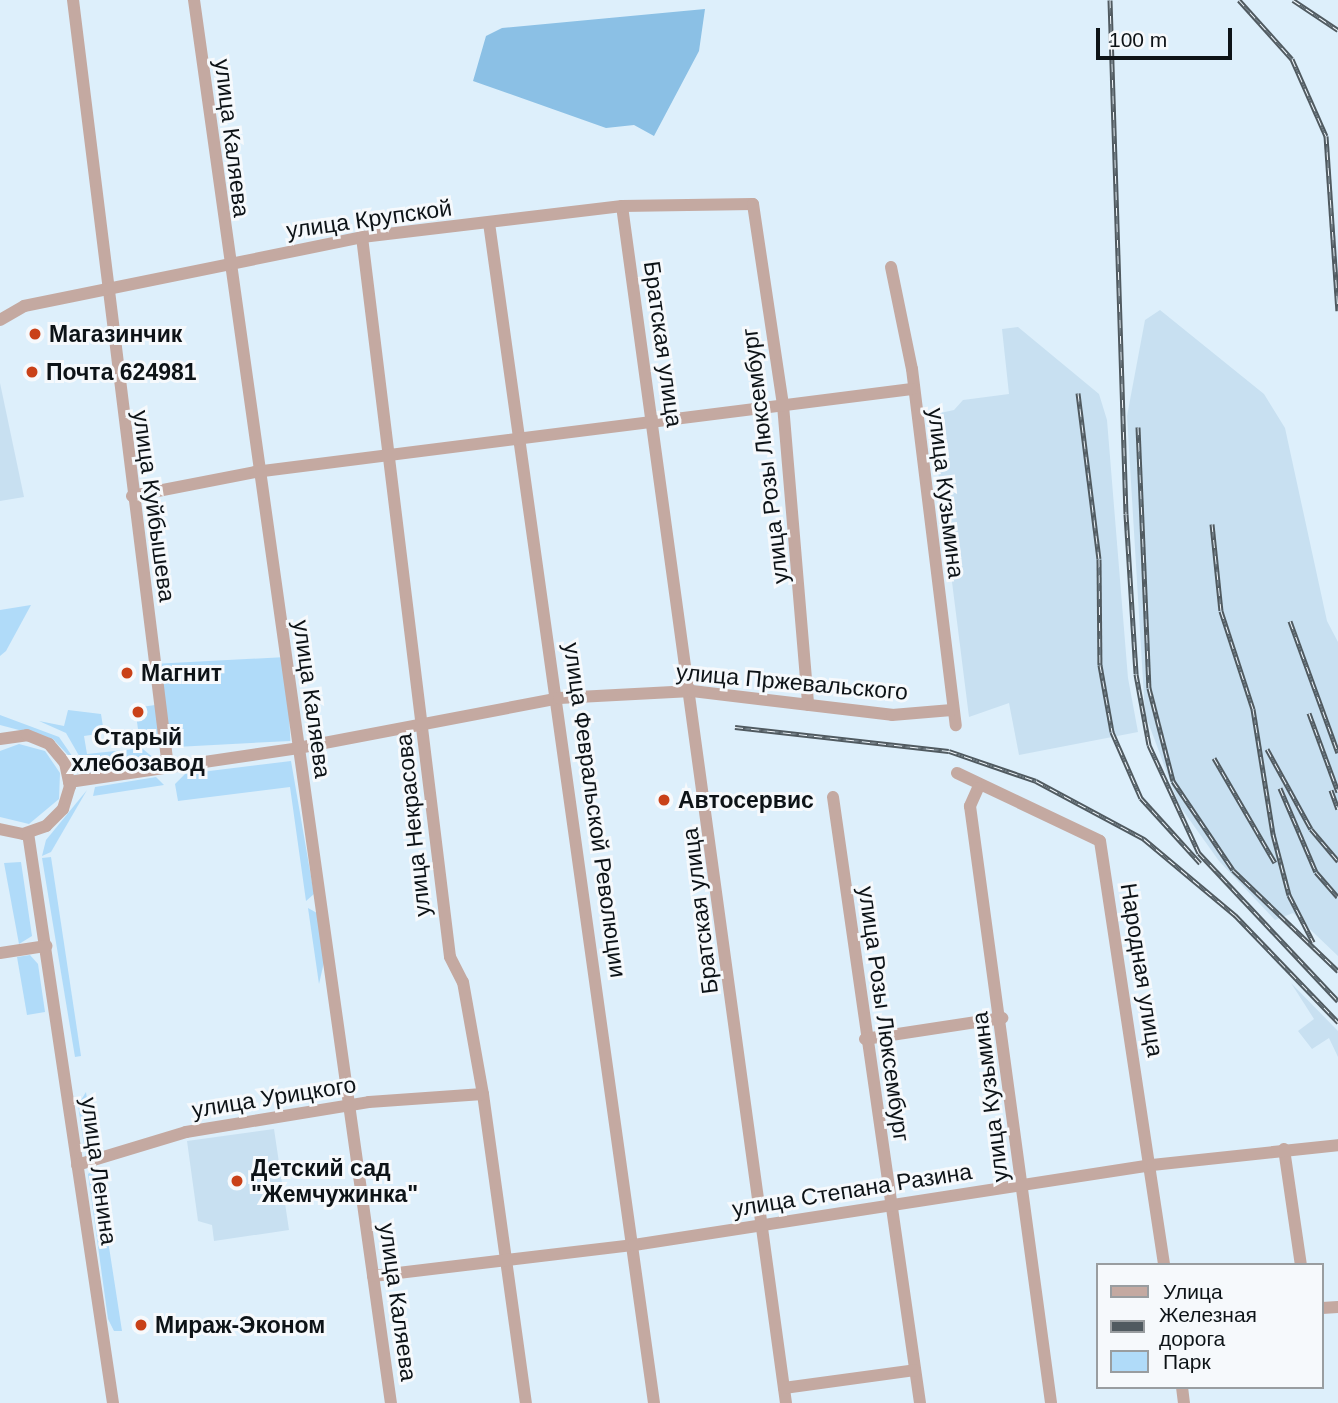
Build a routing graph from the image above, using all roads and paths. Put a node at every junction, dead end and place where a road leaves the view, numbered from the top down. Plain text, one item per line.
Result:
1 (73, 0) edge
2 (194, 0) edge
3 (753, 204) joint
4 (622, 206) junction
5 (489, 223) junction
6 (362, 237) junction
7 (226, 263) junction
8 (891, 267) dead end
9 (104, 291) junction
10 (0, 320) edge
11 (912, 389) junction
12 (783, 405) junction
13 (653, 421) junction
14 (521, 436) junction
15 (389, 455) junction
16 (255, 472) junction
17 (132, 496) junction
18 (692, 691) junction
19 (559, 698) junction
20 (808, 705) junction
21 (952, 710) junction
22 (956, 725) dead end
23 (424, 726) junction
24 (0, 739) edge
25 (298, 748) junction
26 (167, 767) junction
27 (957, 773) dead end
28 (69, 782) junction
29 (978, 788) junction
30 (833, 797) dead end
31 (0, 829) edge
32 (28, 833) junction
33 (45, 940) junction
34 (0, 953) edge
35 (1003, 1018) junction
36 (865, 1039) junction
37 (483, 1094) junction
38 (348, 1106) junction
39 (1338, 1145) edge
40 (1284, 1149) junction
41 (77, 1165) junction
42 (1152, 1165) junction
43 (1021, 1184) junction
44 (892, 1205) junction
45 (757, 1226) junction
46 (634, 1245) junction
47 (506, 1262) junction
48 (1164, 1263) edge
49 (1301, 1263) edge
50 (373, 1276) junction
51 (915, 1370) junction
52 (784, 1388) junction
53 (113, 1403) edge
54 (391, 1403) edge
55 (526, 1403) edge
56 (654, 1403) edge
57 (786, 1403) edge
58 (920, 1403) edge
59 (1051, 1403) edge

1 - 9 street, улица Куйбышева
2 - 7 street, улица Каляева
3 - 4 street, улица Крупской
3 - 12 street, улица Розы Люксембург
4 - 5 street, улица Крупской
4 - 13 street, Братская улица
5 - 6 street, улица Крупской
5 - 14 street, улица Февральской Революции
6 - 7 street, улица Крупской
6 - 15 street, улица Некрасова
7 - 9 street, улица Крупской
7 - 16 street, улица Каляева
8 - 11 street, улица Кузьмина
9 - 10 street, улица Крупской
9 - 17 street, улица Куйбышева
11 - 12 street
11 - 21 street, улица Кузьмина
12 - 13 street
12 - 20 street, улица Розы Люксембург
13 - 14 street
13 - 18 street, Братская улица
14 - 15 street
14 - 19 street, улица Февральской Революции
15 - 16 street
15 - 23 street, улица Некрасова
16 - 17 street
16 - 25 street, улица Каляева
17 - 26 street, улица Куйбышева
18 - 19 street, улица Пржевальского
18 - 20 street, улица Пржевальского
18 - 45 street, Братская улица
19 - 23 street, улица Пржевальского
19 - 46 street, улица Февральской Революции
20 - 21 street, улица Пржевальского
21 - 22 street, улица Кузьмина
23 - 25 street, улица Пржевальского
23 - 37 street, улица Некрасова
24 - 28 street
25 - 26 street, улица Пржевальского
25 - 38 street, улица Каляева
26 - 28 street, улица Пржевальского
27 - 29 street, Народная улица
28 - 32 street
29 - 35 street, улица Кузьмина
29 - 42 street, Народная улица
30 - 36 street, улица Розы Люксембург
31 - 32 street
32 - 33 street, улица Ленина
33 - 34 street
33 - 41 street, улица Ленина
35 - 36 street
35 - 43 street, улица Кузьмина
36 - 44 street, улица Розы Люксембург
37 - 38 street, улица Урицкого
37 - 47 street, улица Некрасова
38 - 41 street, улица Урицкого
38 - 50 street, улица Каляева
39 - 40 street, улица Степана Разина
40 - 42 street, улица Степана Разина
40 - 49 street
41 - 53 street, улица Ленина
42 - 43 street, улица Степана Разина
42 - 48 street, Народная улица
43 - 44 street, улица Степана Разина
43 - 59 street, улица Кузьмина
44 - 45 street, улица Степана Разина
44 - 51 street, улица Розы Люксембург
45 - 46 street, улица Степана Разина
45 - 52 street, Братская улица
46 - 47 street, улица Степана Разина
46 - 56 street, улица Февральской Революции
47 - 50 street, улица Степана Разина
47 - 55 street, улица Некрасова
50 - 54 street, улица Каляева
51 - 52 street
51 - 58 street, улица Розы Люксембург
52 - 57 street, Братская улица

